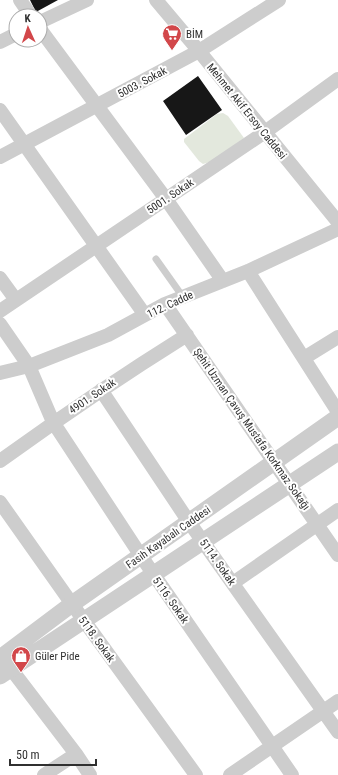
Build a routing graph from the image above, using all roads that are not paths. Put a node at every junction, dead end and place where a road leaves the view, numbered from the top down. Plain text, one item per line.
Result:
1 (87, 0) edge
2 (156, 0) edge
3 (279, 0) edge
4 (48, 18) edge
5 (48, 39) edge
6 (199, 51) junction
7 (338, 79) edge
8 (97, 106) junction
9 (0, 110) edge
10 (265, 132) junction
11 (25, 144) junction
12 (0, 157) edge
13 (166, 199) junction
14 (338, 222) edge
15 (338, 229) edge
16 (96, 246) junction
17 (156, 259) dead end
18 (248, 270) junction
19 (0, 278) edge
20 (223, 281) junction
21 (183, 297) junction
22 (16, 300) junction
23 (165, 304) junction
24 (0, 311) edge
25 (145, 315) junction
26 (0, 324) edge
27 (187, 335) junction
28 (338, 337) edge
29 (304, 358) junction
30 (29, 366) junction
31 (0, 373) edge
32 (101, 390) junction
33 (338, 412) edge
34 (338, 417) edge
35 (53, 422) junction
36 (338, 452) edge
37 (0, 461) edge
38 (274, 462) junction
39 (289, 484) junction
40 (0, 502) edge
41 (338, 510) edge
42 (190, 522) junction
43 (318, 524) junction
44 (203, 541) junction
45 (338, 555) edge
46 (141, 556) junction
47 (154, 574) junction
48 (233, 583) junction
49 (72, 604) junction
50 (84, 621) junction
51 (3, 663) edge
52 (338, 701) edge
53 (323, 711) junction
54 (338, 732) edge
55 (272, 746) junction
56 (76, 754) junction
57 (44, 775) edge
58 (90, 775) edge
59 (196, 775) edge
60 (230, 775) edge
61 (292, 775) edge

1 - 4 street
2 - 6 street, Mehmet Akif Ersoy Caddesi
3 - 6 street, 5003. Sokak
5 - 8 street
6 - 8 street, 5003. Sokak
6 - 10 street, Mehmet Akif Ersoy Caddesi
7 - 10 street, 5001. Sokak
8 - 11 street, 5003. Sokak
8 - 13 street
9 - 11 street
10 - 13 street, 5001. Sokak
10 - 14 street, Mehmet Akif Ersoy Caddesi
11 - 12 street, 5003. Sokak
11 - 16 street
13 - 16 street, 5001. Sokak
13 - 20 street
15 - 18 street, 112. Cadde
16 - 22 street, 5001. Sokak
16 - 25 street
17 - 21 lane
18 - 20 street, 112. Cadde
18 - 29 street
19 - 22 street
20 - 21 street, 112. Cadde
21 - 23 street, 112. Cadde
22 - 24 street, 5001. Sokak
23 - 25 street, 112. Cadde
23 - 27 street, Şehit Uzman Çavuş Mustafa Korkmaz Sokağı
25 - 30 street, 112. Cadde
26 - 30 street, 5116. Sokak
27 - 32 street, 4901. Sokak
27 - 38 street, Şehit Uzman Çavuş Mustafa Korkmaz Sokağı
28 - 29 street
29 - 33 street
30 - 31 street, 112. Cadde
30 - 35 street, 5116. Sokak
32 - 35 street, 4901. Sokak
32 - 42 street, 5114. Sokak
34 - 38 street, Fasih Kayabalı Caddesi
35 - 37 street, 4901. Sokak
35 - 46 street, 5116. Sokak
36 - 39 street, Fasih Kayabalı Caddesi
38 - 39 street, Şehit Uzman Çavuş Mustafa Korkmaz Sokağı
38 - 42 street, Fasih Kayabalı Caddesi
39 - 43 street, Şehit Uzman Çavuş Mustafa Korkmaz Sokağı
39 - 44 street, Fasih Kayabalı Caddesi
40 - 49 street, 5118. Sokak
41 - 43 street
42 - 44 street, 5114. Sokak
42 - 46 street, Fasih Kayabalı Caddesi
43 - 45 street, Şehit Uzman Çavuş Mustafa Korkmaz Sokağı
43 - 48 street
44 - 47 street, Fasih Kayabalı Caddesi
44 - 48 street, 5114. Sokak
46 - 47 street, 5116. Sokak
46 - 49 street, Fasih Kayabalı Caddesi
47 - 50 street, Fasih Kayabalı Caddesi
47 - 55 street, 5116. Sokak
48 - 53 street, 5114. Sokak
49 - 50 street, 5118. Sokak
49 - 51 street, Fasih Kayabalı Caddesi
50 - 51 street, Fasih Kayabalı Caddesi
50 - 59 street, 5118. Sokak
51 - 56 street
52 - 53 street
53 - 54 street, 5114. Sokak
53 - 55 street
55 - 60 street
55 - 61 street, 5116. Sokak
56 - 57 street
56 - 58 street

